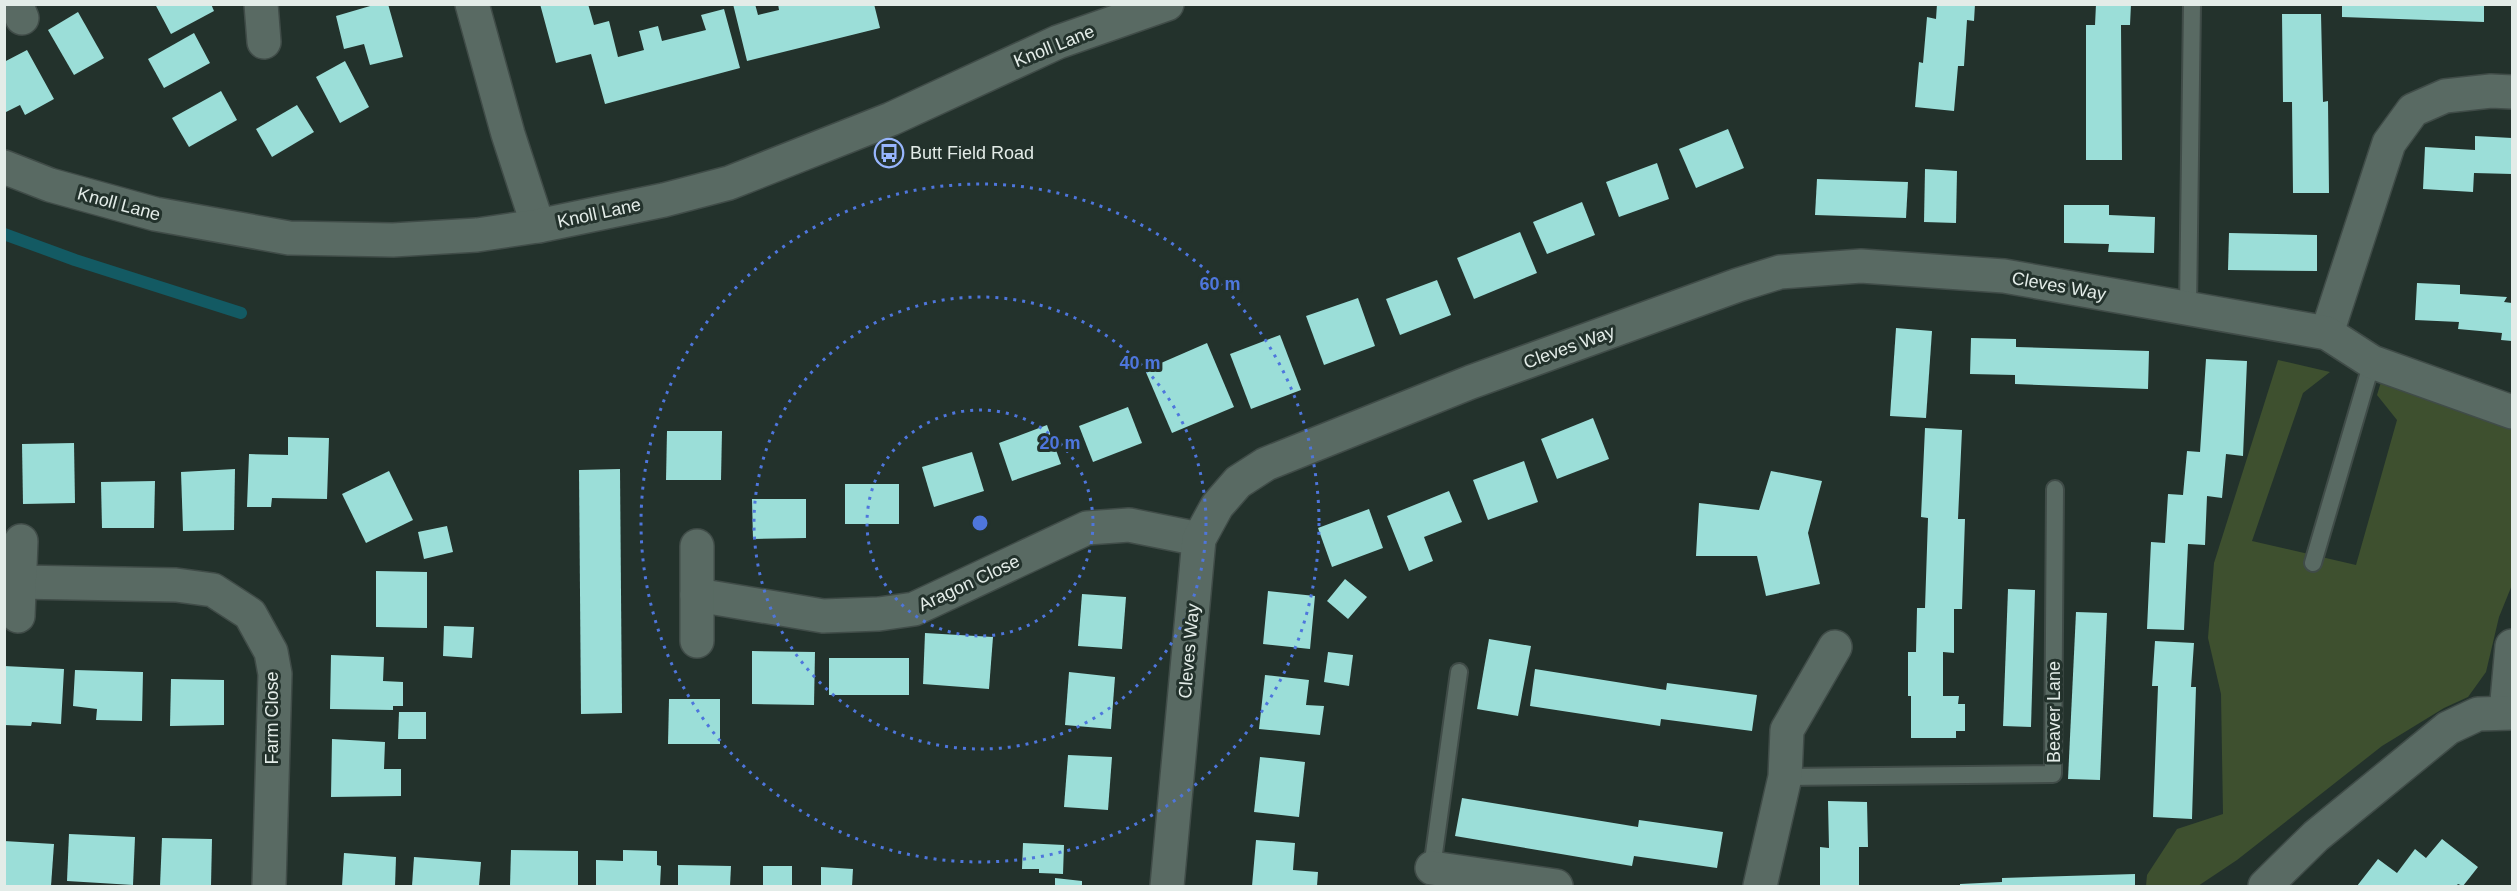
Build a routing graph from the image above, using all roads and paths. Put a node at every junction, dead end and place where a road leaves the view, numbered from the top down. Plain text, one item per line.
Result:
1 (261, 4) edge
2 (472, 4) edge
3 (1167, 4) edge
4 (2192, 4) edge
5 (264, 42) dead end
6 (2512, 92) edge
7 (4, 167) edge
8 (538, 226) junction
9 (2188, 309) junction
10 (2327, 333) junction
11 (2372, 362) junction
12 (2512, 412) edge
13 (2055, 489) dead end
14 (1199, 539) junction
15 (697, 546) dead end
16 (16, 556) edge
17 (2313, 563) dead end
18 (697, 595) junction
19 (18, 616) dead end
20 (697, 641) dead end
21 (2512, 646) edge
22 (1835, 647) dead end
23 (1459, 672) dead end
24 (2509, 712) edge
25 (1785, 777) junction
26 (1432, 868) joint
27 (269, 886) edge
28 (1167, 886) edge
29 (1547, 886) edge
30 (1760, 886) edge
31 (2265, 886) edge

1 - 5 street
2 - 8 street
3 - 8 street, Knoll Lane
4 - 9 lane
6 - 10 street
7 - 8 street, Knoll Lane
9 - 10 street, Cleves Way
9 - 14 street, Cleves Way
10 - 11 street, Cleves Way
11 - 12 street, Cleves Way
11 - 17 lane
13 - 25 lane, Beaver Lane
14 - 18 street, Aragon Close
14 - 28 street, Cleves Way
15 - 18 street
16 - 19 street
16 - 27 street, Farm Close
18 - 20 street
21 - 24 street
22 - 25 street
23 - 26 lane
24 - 31 street
25 - 30 street
26 - 29 street

